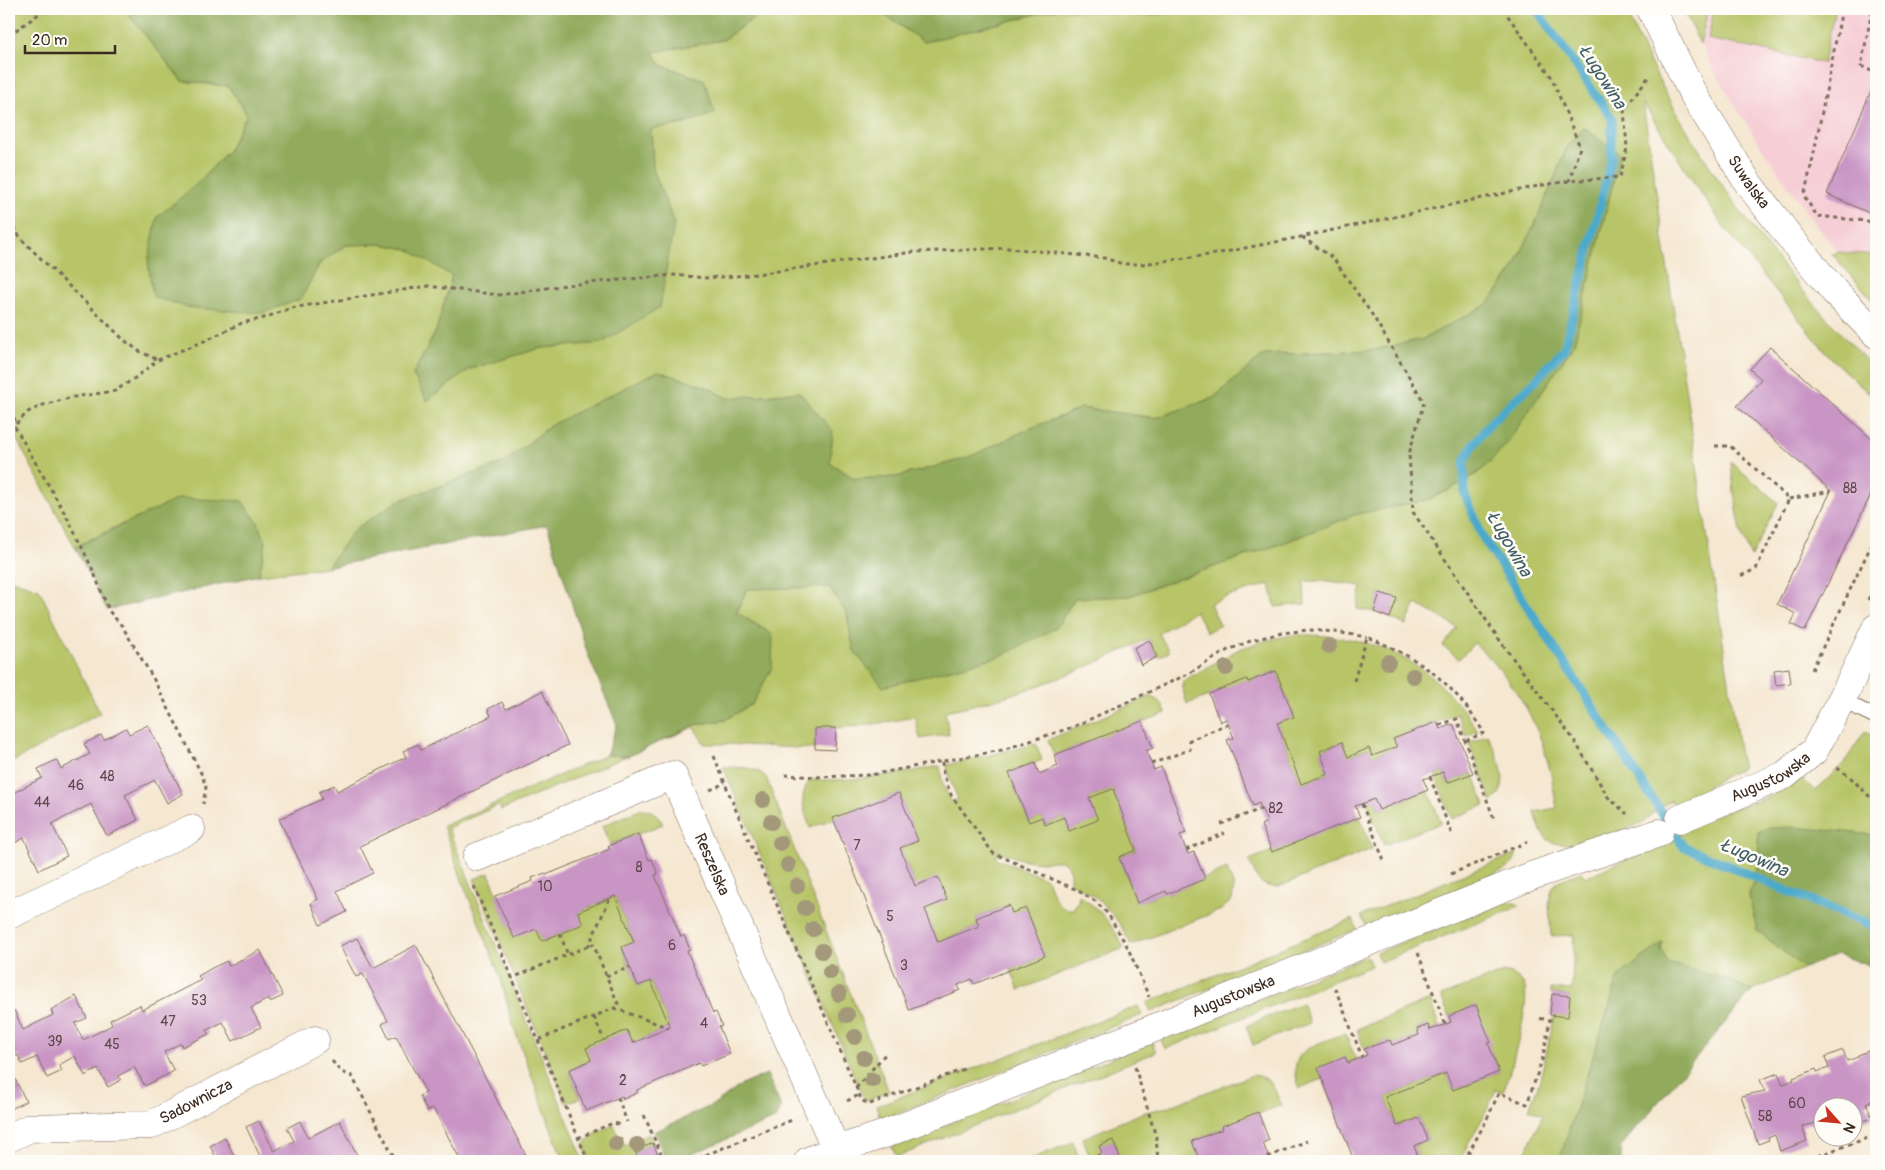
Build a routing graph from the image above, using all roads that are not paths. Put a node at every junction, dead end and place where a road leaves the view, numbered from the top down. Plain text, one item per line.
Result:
1 (1651, 9) edge
2 (1876, 334) edge
3 (1876, 628) edge
4 (1841, 700) junction
5 (1876, 717) edge
6 (191, 830) road end
7 (477, 857) dead end
8 (9, 915) edge
9 (315, 1040) dead end
10 (9, 1138) edge
11 (839, 1156) edge
12 (808, 1161) edge

1 - 2 street, Suwalska
3 - 4 street, Augustowska
4 - 5 lane
4 - 11 street, Augustowska
6 - 8 street
7 - 11 street, Reszelska
9 - 10 street, Sadownicza
11 - 12 street, Augustowska

